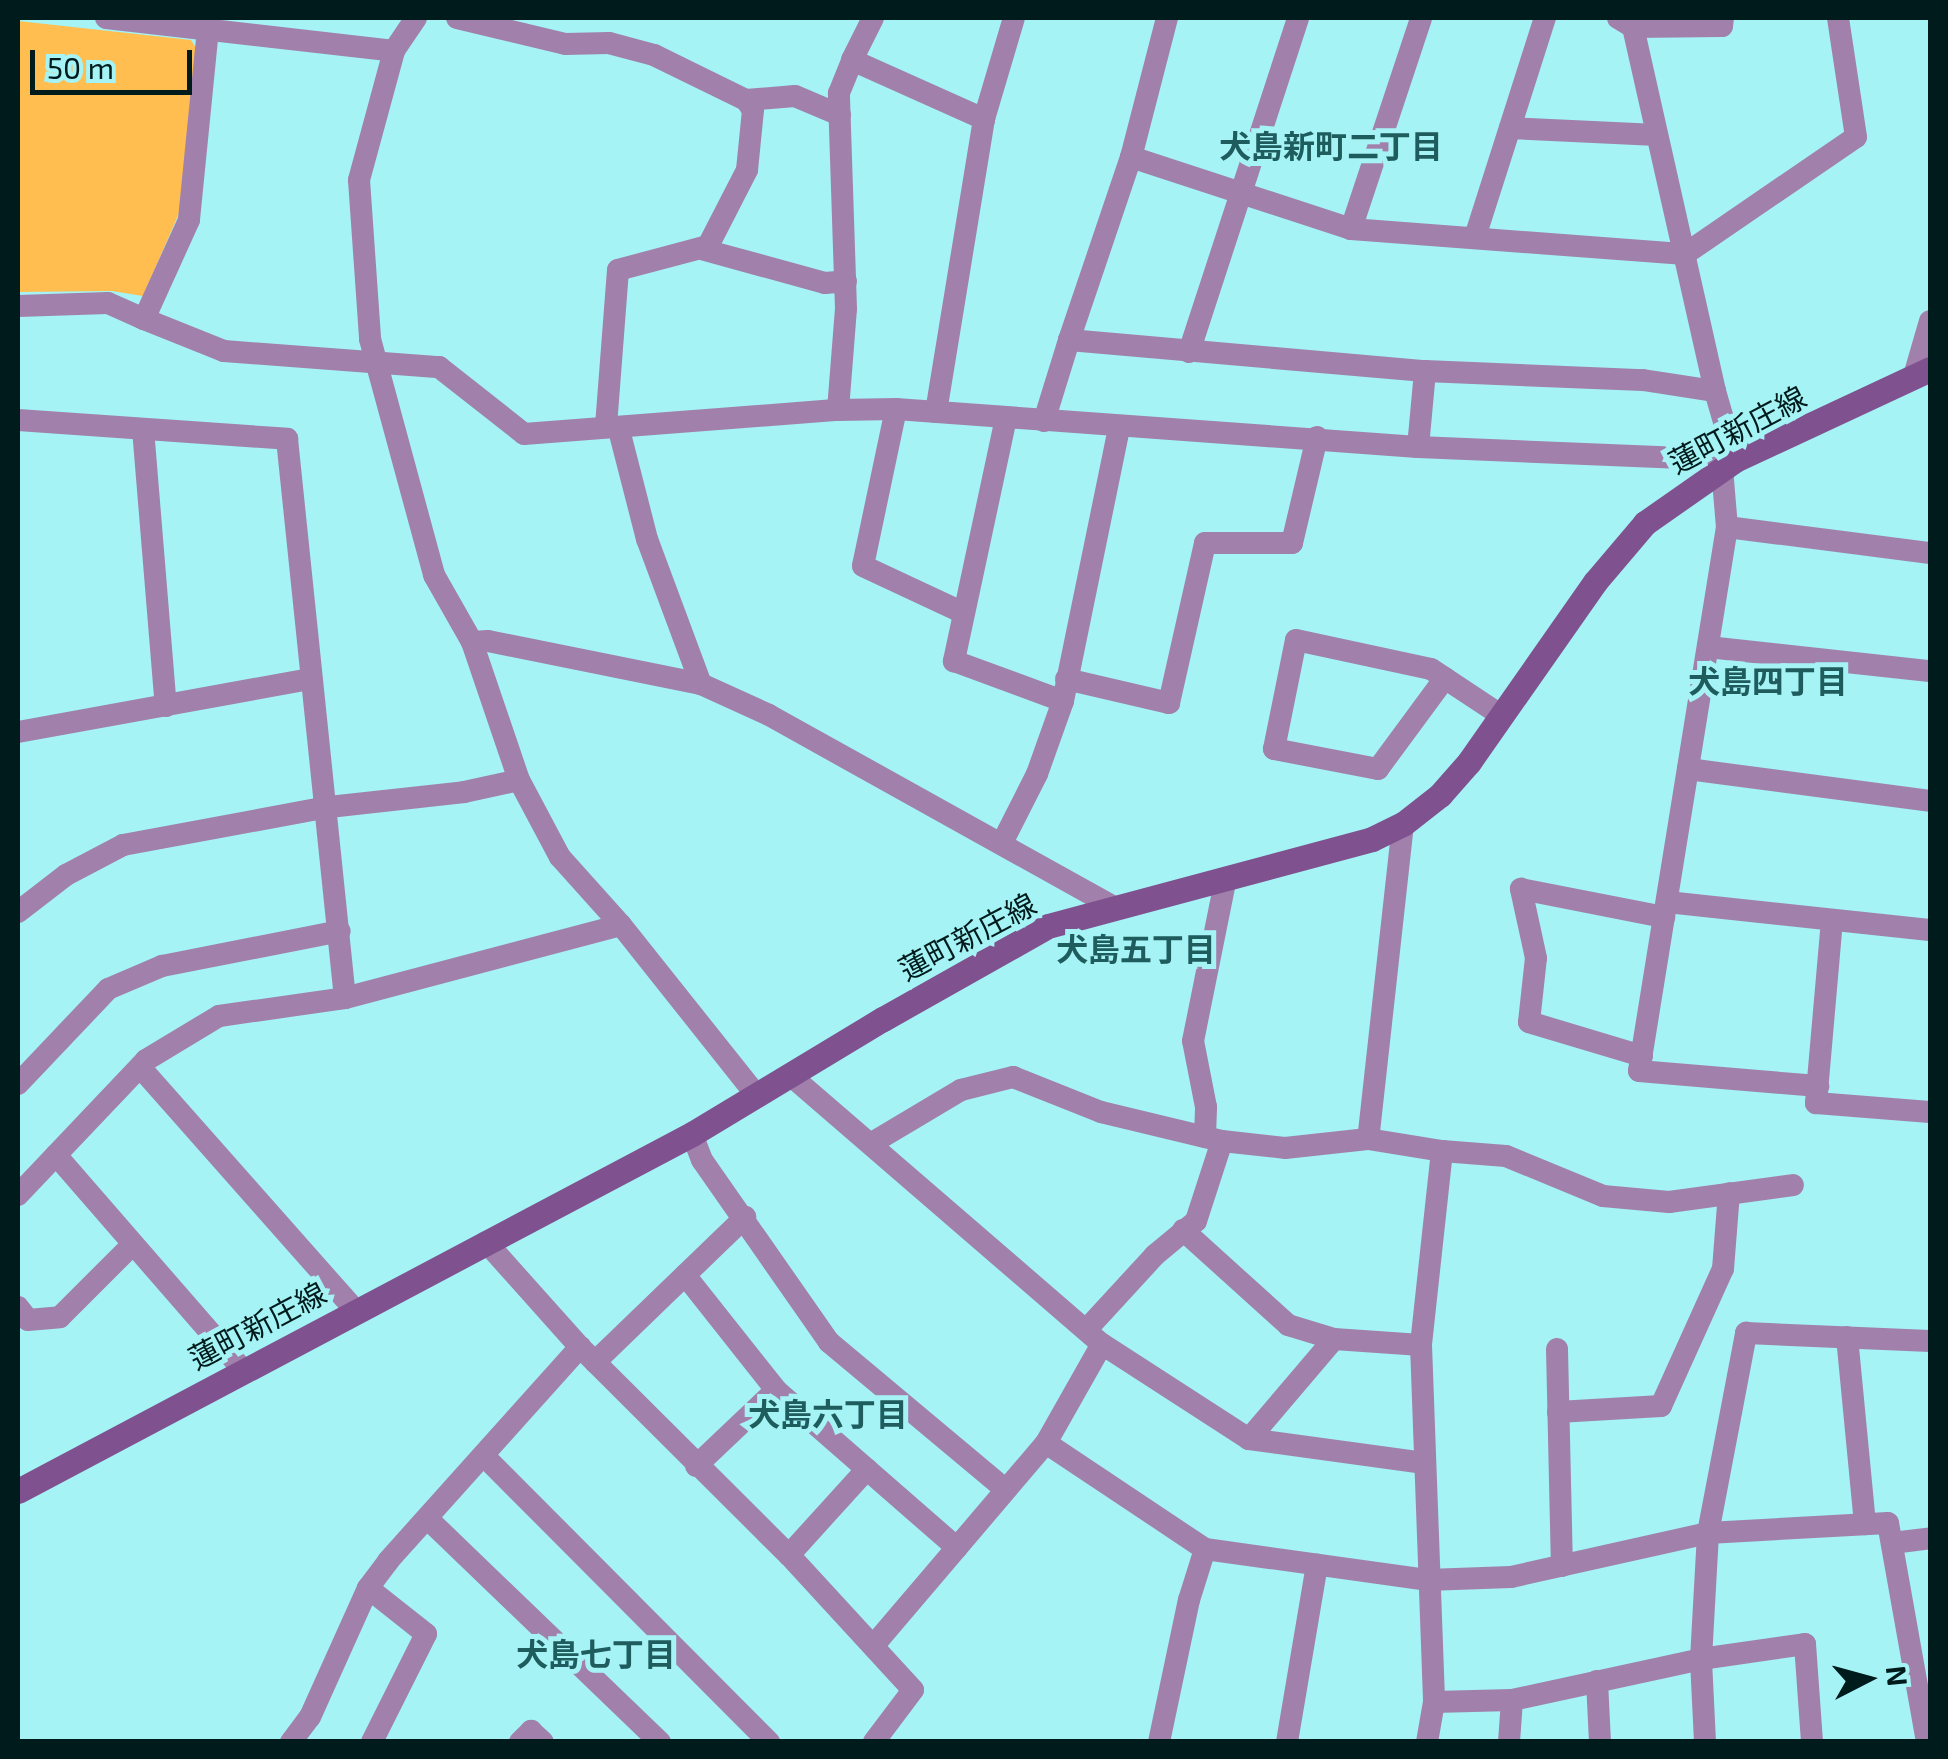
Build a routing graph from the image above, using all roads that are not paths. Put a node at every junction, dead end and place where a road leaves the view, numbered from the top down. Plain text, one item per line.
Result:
1 (106, 18) edge
2 (416, 18) edge
3 (457, 18) edge
4 (873, 18) edge
5 (1014, 18) edge
6 (1167, 18) edge
7 (1298, 18) edge
8 (1421, 18) edge
9 (1544, 18) edge
10 (1722, 18) edge
11 (1838, 18) edge
12 (1626, 22) edge
13 (208, 30) junction
14 (394, 51) junction
15 (852, 60) junction
16 (746, 100) junction
17 (840, 115) junction
18 (984, 119) junction
19 (1510, 128) junction
20 (1656, 136) junction
21 (1131, 157) junction
22 (1242, 192) junction
23 (1351, 229) junction
24 (1475, 238) junction
25 (701, 249) junction
26 (1685, 254) junction
27 (846, 281) junction
28 (18, 306) edge
29 (144, 319) junction
30 (1930, 321) edge
31 (1068, 340) junction
32 (1189, 352) junction
33 (376, 364) junction
34 (1425, 371) junction
35 (1922, 373) edge
36 (1715, 391) junction
37 (896, 409) junction
38 (838, 410) junction
39 (936, 412) junction
40 (1006, 418) junction
41 (18, 420) edge
42 (1044, 421) junction
43 (1119, 426) junction
44 (612, 428) junction
45 (143, 429) junction
46 (1317, 437) junction
47 (1418, 447) junction
48 (1728, 464) junction
49 (1727, 527) junction
50 (1930, 552) edge
51 (964, 612) junction
52 (472, 642) junction
53 (1708, 647) junction
54 (1930, 671) edge
55 (1445, 678) junction
56 (311, 680) junction
57 (700, 684) junction
58 (1065, 690) junction
59 (166, 706) junction
60 (1502, 716) junction
61 (18, 732) edge
62 (1688, 769) junction
63 (520, 780) junction
64 (1930, 801) edge
65 (329, 807) junction
66 (1403, 824) junction
67 (1002, 843) junction
68 (1226, 878) junction
69 (1114, 907) junction
70 (1665, 909) junction
71 (18, 912) edge
72 (1832, 920) junction
73 (622, 925) junction
74 (1930, 930) edge
75 (340, 931) junction
76 (345, 998) junction
77 (1642, 1056) junction
78 (140, 1067) junction
79 (790, 1075) junction
80 (18, 1084) edge
81 (1818, 1086) junction
82 (756, 1095) junction
83 (1930, 1112) edge
84 (692, 1134) junction
85 (1214, 1139) junction
86 (1368, 1139) junction
87 (872, 1144) junction
88 (1442, 1151) junction
89 (56, 1155) junction
90 (1793, 1186) dead end
91 (1729, 1193) junction
92 (18, 1195) edge
93 (745, 1217) junction
94 (1184, 1230) junction
95 (486, 1242) junction
96 (134, 1244) junction
97 (685, 1275) junction
98 (18, 1307) edge
99 (355, 1310) junction
100 (1095, 1336) junction
101 (1847, 1337) junction
102 (1334, 1338) junction
103 (1930, 1341) edge
104 (1421, 1344) junction
105 (1557, 1348) dead end
106 (587, 1354) junction
107 (242, 1370) junction
108 (776, 1390) junction
109 (1558, 1412) junction
110 (1249, 1438) junction
111 (1046, 1443) junction
112 (484, 1456) junction
113 (1424, 1463) junction
114 (696, 1466) junction
115 (867, 1469) junction
116 (1005, 1489) junction
117 (18, 1490) edge
118 (428, 1519) junction
119 (1865, 1524) junction
120 (1708, 1533) junction
121 (1930, 1538) edge
122 (1892, 1542) junction
123 (957, 1548) junction
124 (1205, 1548) junction
125 (788, 1555) junction
126 (1317, 1565) junction
127 (1562, 1566) junction
128 (1428, 1580) junction
129 (368, 1588) junction
130 (874, 1645) junction
131 (1701, 1659) junction
132 (1597, 1681) junction
133 (1512, 1700) junction
134 (1434, 1702) junction
135 (291, 1742) edge
136 (372, 1742) edge
137 (520, 1742) edge
138 (543, 1742) edge
139 (660, 1742) edge
140 (769, 1742) edge
141 (874, 1742) edge
142 (1159, 1742) edge
143 (1288, 1742) edge
144 (1427, 1742) edge
145 (1509, 1742) edge
146 (1600, 1742) edge
147 (1705, 1742) edge
148 (1812, 1742) edge
149 (1926, 1742) edge

1 - 13 street
2 - 14 street
3 - 16 street
4 - 15 street
5 - 18 street
6 - 21 street
7 - 22 street
8 - 23 street
9 - 19 street
10 - 12 street
11 - 26 street
12 - 20 street
13 - 14 street
13 - 29 street
14 - 33 street
15 - 17 street
15 - 18 street
16 - 17 street
16 - 25 street
17 - 27 street
18 - 39 street
19 - 20 street
19 - 24 street
20 - 26 street
21 - 22 street
21 - 31 street
22 - 23 street
22 - 32 street
23 - 24 street
24 - 26 street
25 - 27 street
25 - 44 street
26 - 36 street
27 - 38 street
28 - 29 street
29 - 33 street
30 - 35 street
31 - 32 street
31 - 42 street
32 - 34 street
33 - 44 street
33 - 52 street
34 - 36 street
34 - 47 street
35 - 48 main road, 蓮町新庄線
36 - 48 street
37 - 38 street
37 - 39 street
37 - 51 street
38 - 44 street
39 - 40 street
40 - 42 street
40 - 51 street
41 - 45 street
42 - 43 street
43 - 46 street
43 - 58 street
44 - 57 street
45 - 56 street
45 - 59 street
46 - 47 street
46 - 58 street
47 - 48 street
48 - 49 street
48 - 60 main road, 蓮町新庄線
49 - 50 street
49 - 53 street
51 - 58 street
52 - 57 street
52 - 63 street
53 - 54 street
53 - 62 street
55 - 55 street
55 - 60 street
56 - 59 street
56 - 65 street
57 - 67 street
58 - 67 street
59 - 61 street
60 - 66 main road, 蓮町新庄線
62 - 64 street
62 - 70 street
63 - 65 street
63 - 73 street
65 - 71 street
65 - 75 street
66 - 68 main road, 蓮町新庄線
66 - 86 street
67 - 69 street
68 - 69 main road, 蓮町新庄線
68 - 85 street
69 - 79 main road, 蓮町新庄線
70 - 72 street
70 - 77 street
70 - 77 street
72 - 74 street
72 - 81 street
73 - 76 street
73 - 82 street
75 - 76 street
75 - 80 street
76 - 78 street
77 - 81 street
78 - 89 street
78 - 99 street
79 - 82 main road, 蓮町新庄線
79 - 87 street
81 - 83 street
82 - 84 main road, 蓮町新庄線
84 - 93 street
84 - 95 main road, 蓮町新庄線
85 - 86 street
85 - 87 street
85 - 94 street
86 - 88 street
87 - 100 street
88 - 91 street
88 - 104 street
89 - 92 street
89 - 96 street
90 - 91 street
91 - 109 street
93 - 97 street
93 - 116 street
94 - 100 street
94 - 102 street
95 - 99 main road, 蓮町新庄線
95 - 106 street
96 - 98 street
96 - 107 street
97 - 106 street
97 - 108 street
99 - 107 main road, 蓮町新庄線
100 - 110 street
100 - 111 street
101 - 103 street
101 - 119 street
101 - 120 street
102 - 104 street
102 - 110 street
104 - 113 street
105 - 109 street
106 - 112 street
106 - 114 street
107 - 117 main road, 蓮町新庄線
108 - 114 street
108 - 115 street
109 - 127 street
110 - 113 street
111 - 116 street
111 - 124 street
112 - 118 street
112 - 140 street
113 - 128 street
114 - 125 street
115 - 123 street
115 - 125 street
116 - 123 street
118 - 129 street
118 - 139 street
119 - 120 street
119 - 122 street
120 - 127 street
120 - 131 street
121 - 122 street
122 - 149 street
123 - 130 street
124 - 126 street
124 - 142 street
125 - 130 street
126 - 128 street
126 - 143 street
127 - 128 street
128 - 134 street
129 - 135 street
129 - 136 street
130 - 141 street
131 - 132 street
131 - 147 street
131 - 148 street
132 - 133 street
132 - 146 street
133 - 134 street
133 - 145 street
134 - 144 street
137 - 138 street

